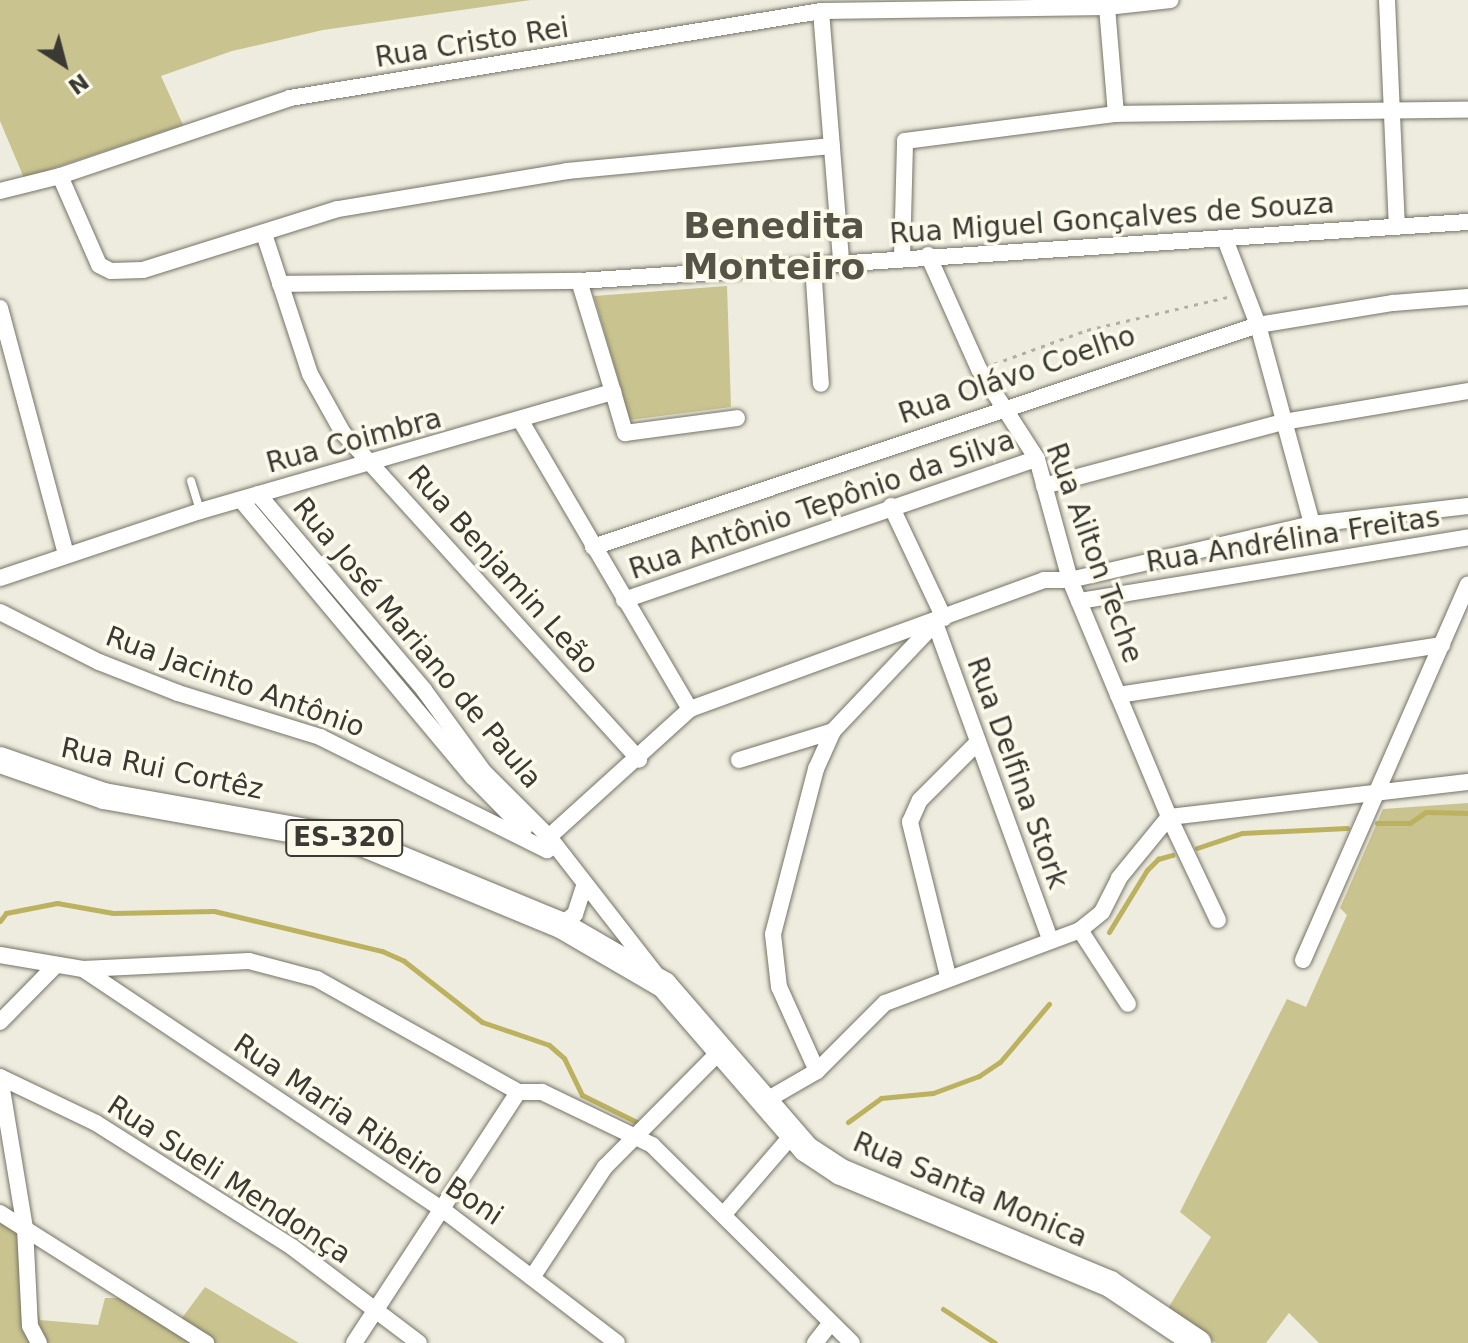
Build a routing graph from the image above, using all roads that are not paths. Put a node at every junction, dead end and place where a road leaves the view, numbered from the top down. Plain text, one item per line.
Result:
1 (1171, 0) edge
2 (1387, 0) edge
3 (1107, 7) junction
4 (821, 11) junction
5 (1391, 108) junction
6 (1468, 110) edge
7 (1116, 114) junction
8 (832, 146) junction
9 (60, 176) junction
10 (0, 191) edge
11 (1468, 222) edge
12 (1397, 227) junction
13 (264, 234) junction
14 (1225, 239) junction
15 (928, 255) junction
16 (902, 258) junction
17 (841, 262) junction
18 (813, 265) junction
19 (579, 281) junction
20 (280, 284) junction
21 (1468, 297) edge
22 (0, 308) edge
23 (1258, 325) junction
24 (821, 384) dead end
25 (1468, 391) edge
26 (613, 392) junction
27 (1003, 407) junction
28 (737, 418) dead end
29 (1283, 422) junction
30 (522, 423) junction
31 (1037, 459) junction
32 (371, 461) junction
33 (191, 481) dead end
34 (1044, 486) junction
35 (258, 494) junction
36 (241, 500) junction
37 (891, 506) junction
38 (1468, 506) edge
39 (200, 511) junction
40 (1312, 524) junction
41 (1468, 537) edge
42 (593, 547) junction
43 (66, 554) junction
44 (0, 578) edge
45 (320, 580) junction
46 (1070, 580) junction
47 (1468, 585) edge
48 (624, 600) junction
49 (1079, 601) junction
50 (0, 612) edge
51 (939, 620) junction
52 (1442, 645) junction
53 (1118, 695) junction
54 (690, 709) junction
55 (833, 731) junction
56 (978, 742) junction
57 (0, 760) edge
58 (639, 760) junction
59 (739, 760) dead end
60 (478, 774) junction
61 (1468, 782) edge
62 (1376, 793) junction
63 (454, 799) junction
64 (1169, 817) junction
65 (540, 840) junction
66 (567, 863) joint
67 (585, 884) junction
68 (1218, 920) dead end
69 (561, 925) junction
70 (1080, 930) junction
71 (1051, 941) junction
72 (0, 955) edge
73 (1303, 960) dead end
74 (54, 967) junction
75 (83, 969) junction
76 (948, 976) junction
77 (664, 985) junction
78 (1128, 1004) dead end
79 (0, 1022) edge
80 (721, 1050) junction
81 (817, 1071) junction
82 (0, 1077) edge
83 (518, 1092) junction
84 (765, 1101) junction
85 (793, 1134) junction
86 (631, 1138) junction
87 (442, 1209) junction
88 (0, 1213) edge
89 (724, 1214) junction
90 (25, 1228) junction
91 (533, 1276) junction
92 (376, 1311) junction
93 (830, 1324) junction
94 (39, 1343) edge
95 (206, 1343) edge
96 (354, 1343) edge
97 (419, 1343) edge
98 (617, 1343) edge
99 (815, 1343) edge
100 (852, 1343) edge
101 (1198, 1343) edge

1 - 3 street, Rua Cristo Rei
2 - 5 street
3 - 4 street, Rua Cristo Rei
3 - 7 street
4 - 8 street
4 - 9 street, Rua Cristo Rei
5 - 6 street
5 - 7 street
5 - 12 street
7 - 16 street
8 - 13 street
8 - 17 street
9 - 10 street, Rua Cristo Rei
9 - 13 street
11 - 12 street, Rua Miguel Gonçalves de Souza
12 - 14 street, Rua Miguel Gonçalves de Souza
13 - 20 street, Rua Benjamin Leão
14 - 15 street, Rua Miguel Gonçalves de Souza
14 - 23 street
15 - 16 street, Rua Miguel Gonçalves de Souza
15 - 27 street, Rua Ailton Teche
16 - 17 street, Rua Miguel Gonçalves de Souza
17 - 18 street, Rua Miguel Gonçalves de Souza
18 - 19 street, Rua Miguel Gonçalves de Souza
18 - 24 street
19 - 20 street, Rua Miguel Gonçalves de Souza
19 - 26 street
20 - 32 street, Rua Benjamin Leão
21 - 23 street, Rua Olávo Coelho
22 - 43 street
23 - 27 street, Rua Olávo Coelho
23 - 29 street
25 - 29 street
26 - 28 street
26 - 30 street, Rua Coimbra
27 - 31 street, Rua Ailton Teche
27 - 42 street, Rua Olávo Coelho
29 - 34 street
29 - 40 street
30 - 32 street, Rua Coimbra
30 - 42 street
31 - 34 street, Rua Ailton Teche
31 - 37 street, Rua Antônio Tepônio da Silva
32 - 35 street, Rua Coimbra
32 - 58 street, Rua Benjamin Leão
33 - 39 lane
34 - 46 street, Rua Ailton Teche
35 - 36 street, Rua Coimbra
35 - 45 street, Rua José Mariano de Paula
36 - 39 street, Rua Coimbra
36 - 45 street, Rua José Mariano de Paula
37 - 48 street, Rua Antônio Tepônio da Silva
37 - 51 street
38 - 40 street, Rua Andrélina Freitas
39 - 43 street, Rua Coimbra
40 - 46 street, Rua Andrélina Freitas
41 - 49 street, Rua Andrélina Freitas
42 - 48 street
43 - 44 street, Rua Coimbra
45 - 60 street, Rua José Mariano de Paula
46 - 49 street, Rua Ailton Teche
46 - 51 street, Rua Andrélina Freitas
47 - 52 street
48 - 54 street
49 - 53 street, Rua Ailton Teche
50 - 63 street, Rua Jacinto Antônio
51 - 54 street, Rua Andrélina Freitas
51 - 55 street
51 - 56 street, Rua Delfina Stork
52 - 53 street
52 - 62 street
53 - 64 street, Rua Ailton Teche
54 - 58 street, Rua Andrélina Freitas
55 - 59 street
55 - 81 street
56 - 71 street, Rua Delfina Stork
56 - 76 street
57 - 69 main road, Rua Rui Cortêz / ES-320
58 - 65 street, Rua Andrélina Freitas
60 - 63 street
60 - 65 street, Rua José Mariano de Paula
61 - 62 street
62 - 64 street
62 - 73 street
63 - 65 street, Rua Jacinto Antônio
64 - 68 street, Rua Ailton Teche
64 - 70 street
65 - 66 street, Rua Jacinto Antônio
66 - 67 street, Rua Santa Monica
67 - 69 street
67 - 77 street, Rua Santa Monica
69 - 77 main road, Rua Rui Cortêz / ES-320
70 - 71 street
70 - 78 street
71 - 76 street
72 - 74 street
74 - 75 street
74 - 79 street
75 - 83 street
75 - 87 street, Rua Maria Ribeiro Boni
76 - 81 street
77 - 80 main road, Rua Santa Monica / ES-320
80 - 84 main road, Rua Santa Monica / ES-320
80 - 86 street
81 - 84 street
82 - 90 street
82 - 92 street, Rua Sueli Mendonça
83 - 86 street
83 - 87 street
84 - 85 main road, Rua Santa Monica / ES-320
85 - 89 street
85 - 101 main road, Rua Santa Monica / ES-320
86 - 89 street
86 - 91 street
87 - 91 street, Rua Maria Ribeiro Boni
87 - 92 street
88 - 90 street
89 - 93 street
90 - 94 street
90 - 95 street
91 - 98 street, Rua Maria Ribeiro Boni
92 - 96 street
92 - 97 street, Rua Sueli Mendonça
93 - 99 street
93 - 100 street

